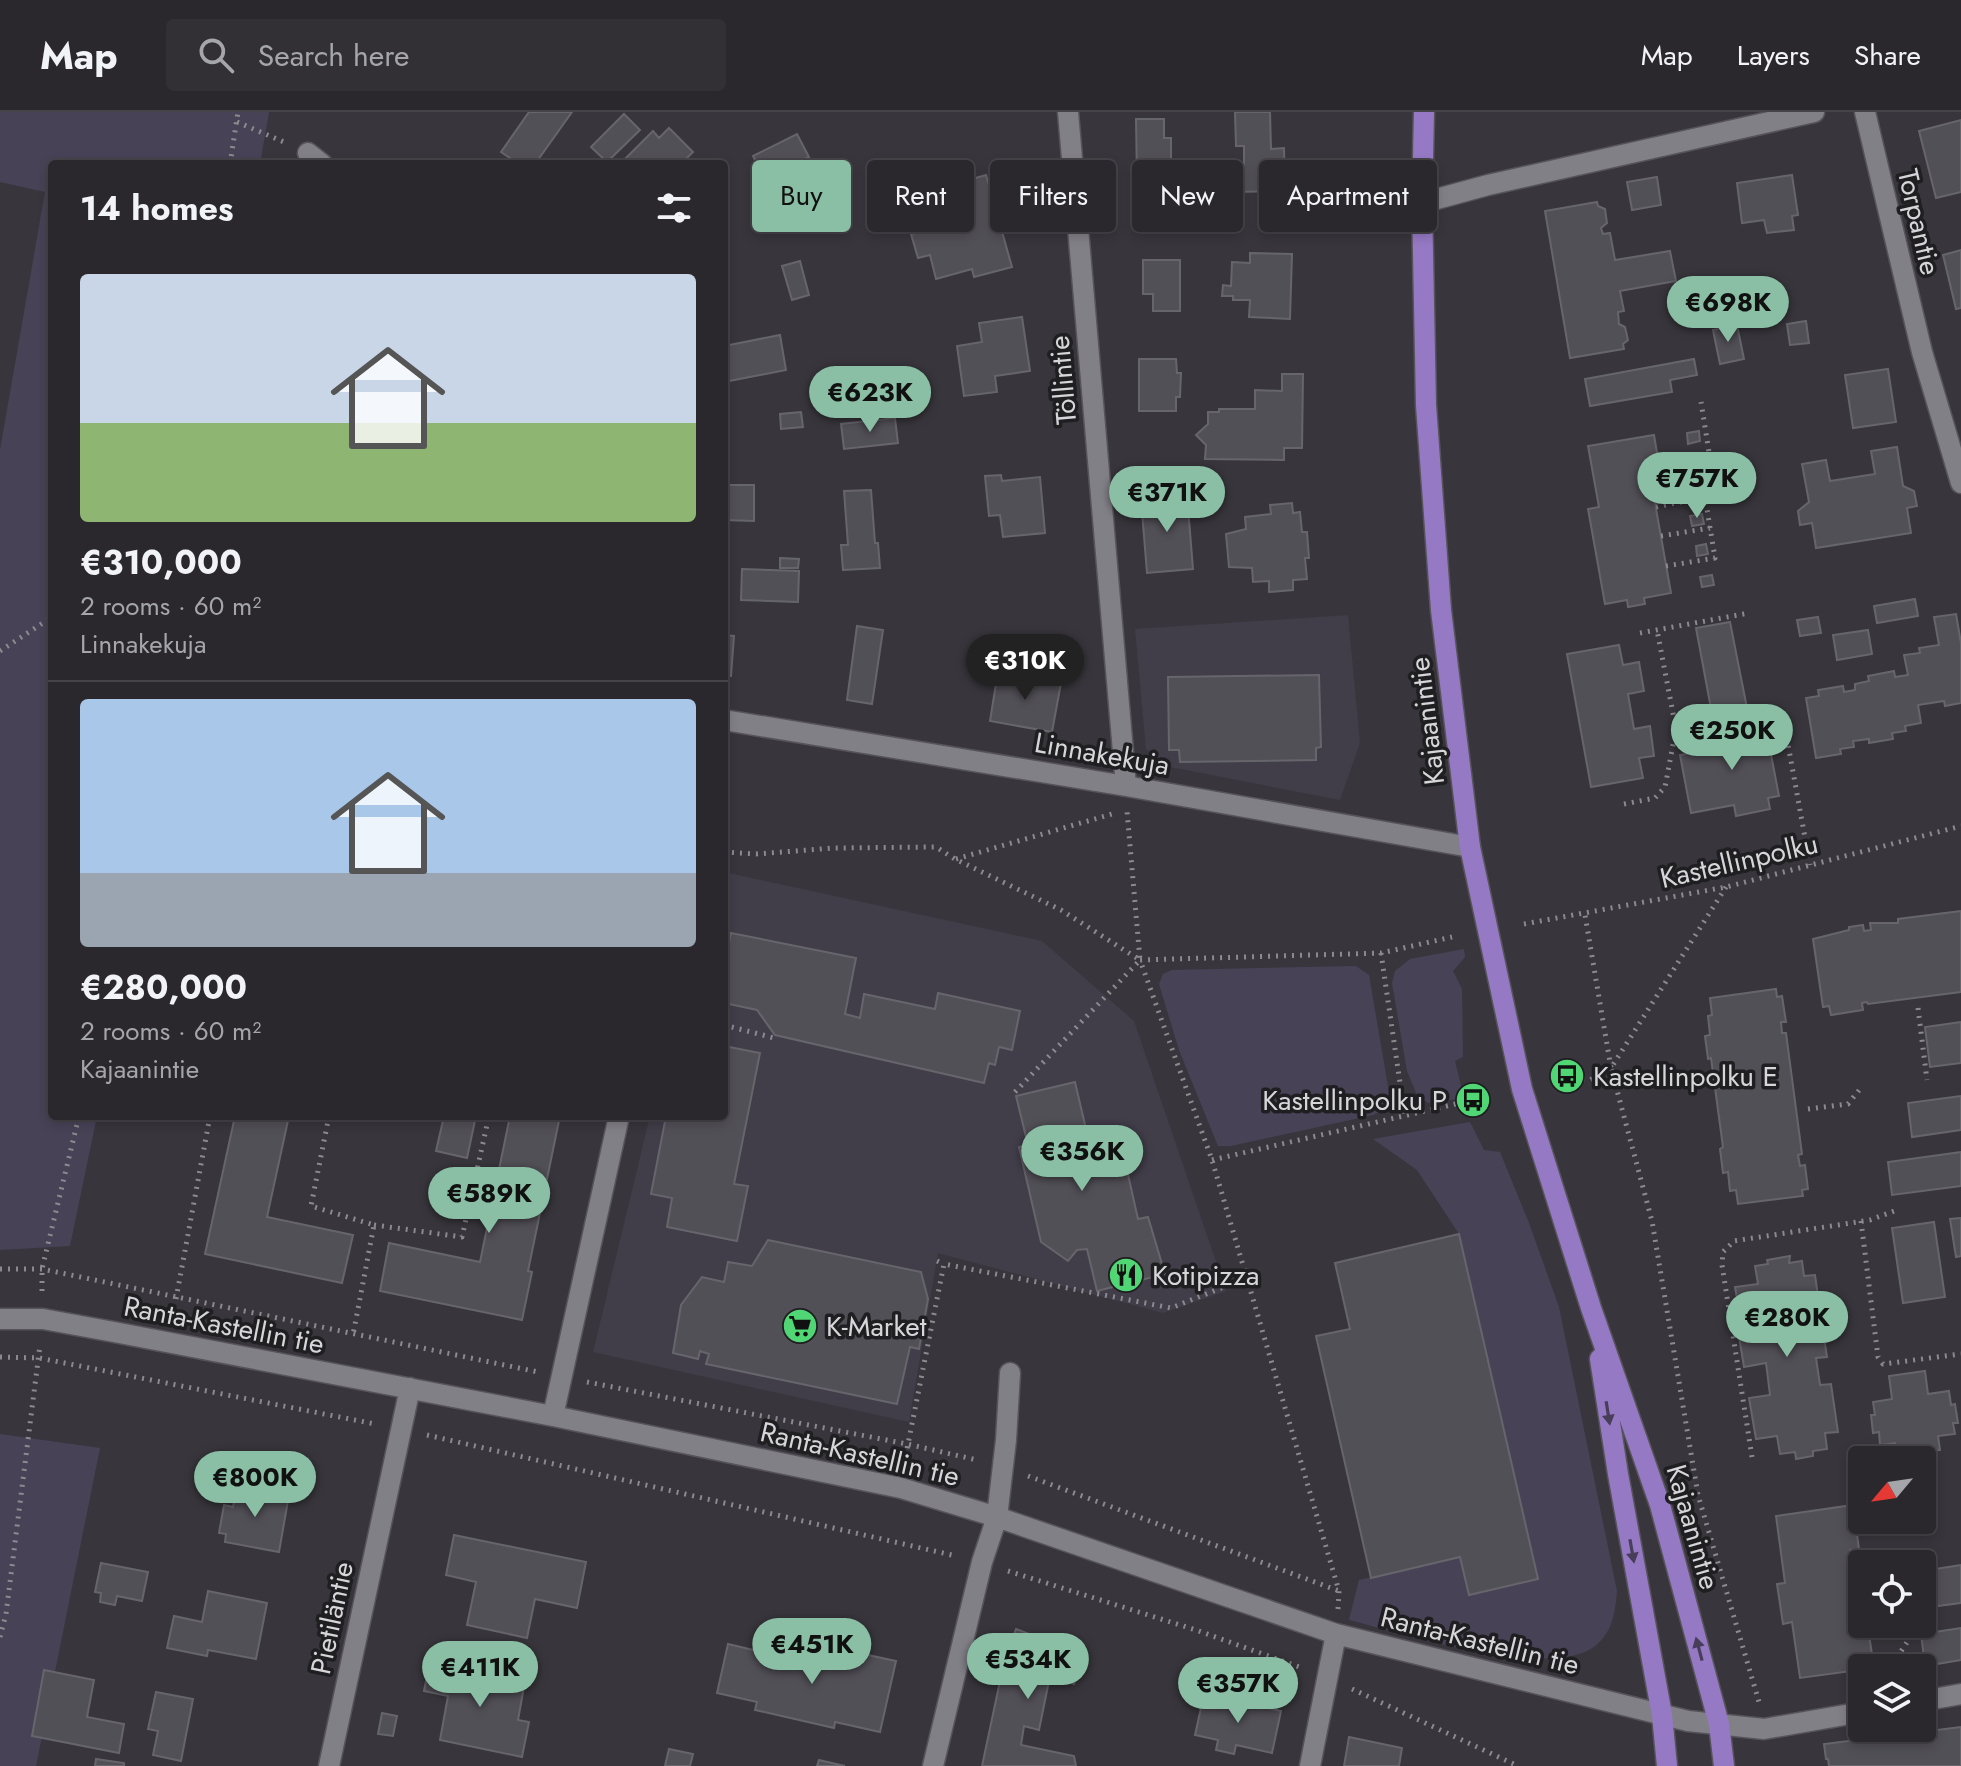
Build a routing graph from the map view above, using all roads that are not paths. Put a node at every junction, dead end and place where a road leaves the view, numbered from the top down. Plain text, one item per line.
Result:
1 (1068, 112) edge
2 (1424, 112) edge
3 (1814, 112) edge
4 (1865, 112) edge
5 (1423, 160) edge
6 (1437, 199) edge
7 (1423, 232) edge
8 (1961, 483) edge
9 (728, 721) edge
10 (1126, 786) junction
11 (1470, 847) junction
12 (618, 1120) edge
13 (1591, 1308) junction
14 (0, 1319) edge
15 (1010, 1373) dead end
16 (410, 1388) junction
17 (553, 1416) junction
18 (997, 1517) junction
19 (1336, 1634) junction
20 (1961, 1694) edge
21 (1936, 1698) edge
22 (1848, 1714) edge
23 (1662, 1715) junction
24 (1719, 1724) junction
25 (329, 1766) edge
26 (933, 1766) edge
27 (1310, 1766) edge
28 (1667, 1766) edge
29 (1724, 1766) edge

1 - 10 street, Töllintie
2 - 5 main road, Kajaanintie
3 - 6 street
4 - 8 street, Torpantie
7 - 11 main road, Kajaanintie
9 - 10 street, Linnakekuja
10 - 11 street, Linnakekuja
11 - 13 main road, Kajaanintie
12 - 17 street
13 -> 23 main road, Kajaanintie
24 -> 13 main road, Kajaanintie
14 - 16 street, Ranta-Kastellin tie
15 - 18 street
16 - 17 street, Ranta-Kastellin tie
16 - 25 street, Pietiläntie
17 - 18 street, Ranta-Kastellin tie
18 - 19 street, Ranta-Kastellin tie
18 - 26 street
19 - 23 street, Ranta-Kastellin tie
19 - 27 street
20 - 21 street
22 - 24 street, Ranta-Kastellin tie
23 - 24 street, Ranta-Kastellin tie
23 - 28 main road, Kajaanintie
24 - 29 main road, Kajaanintie

